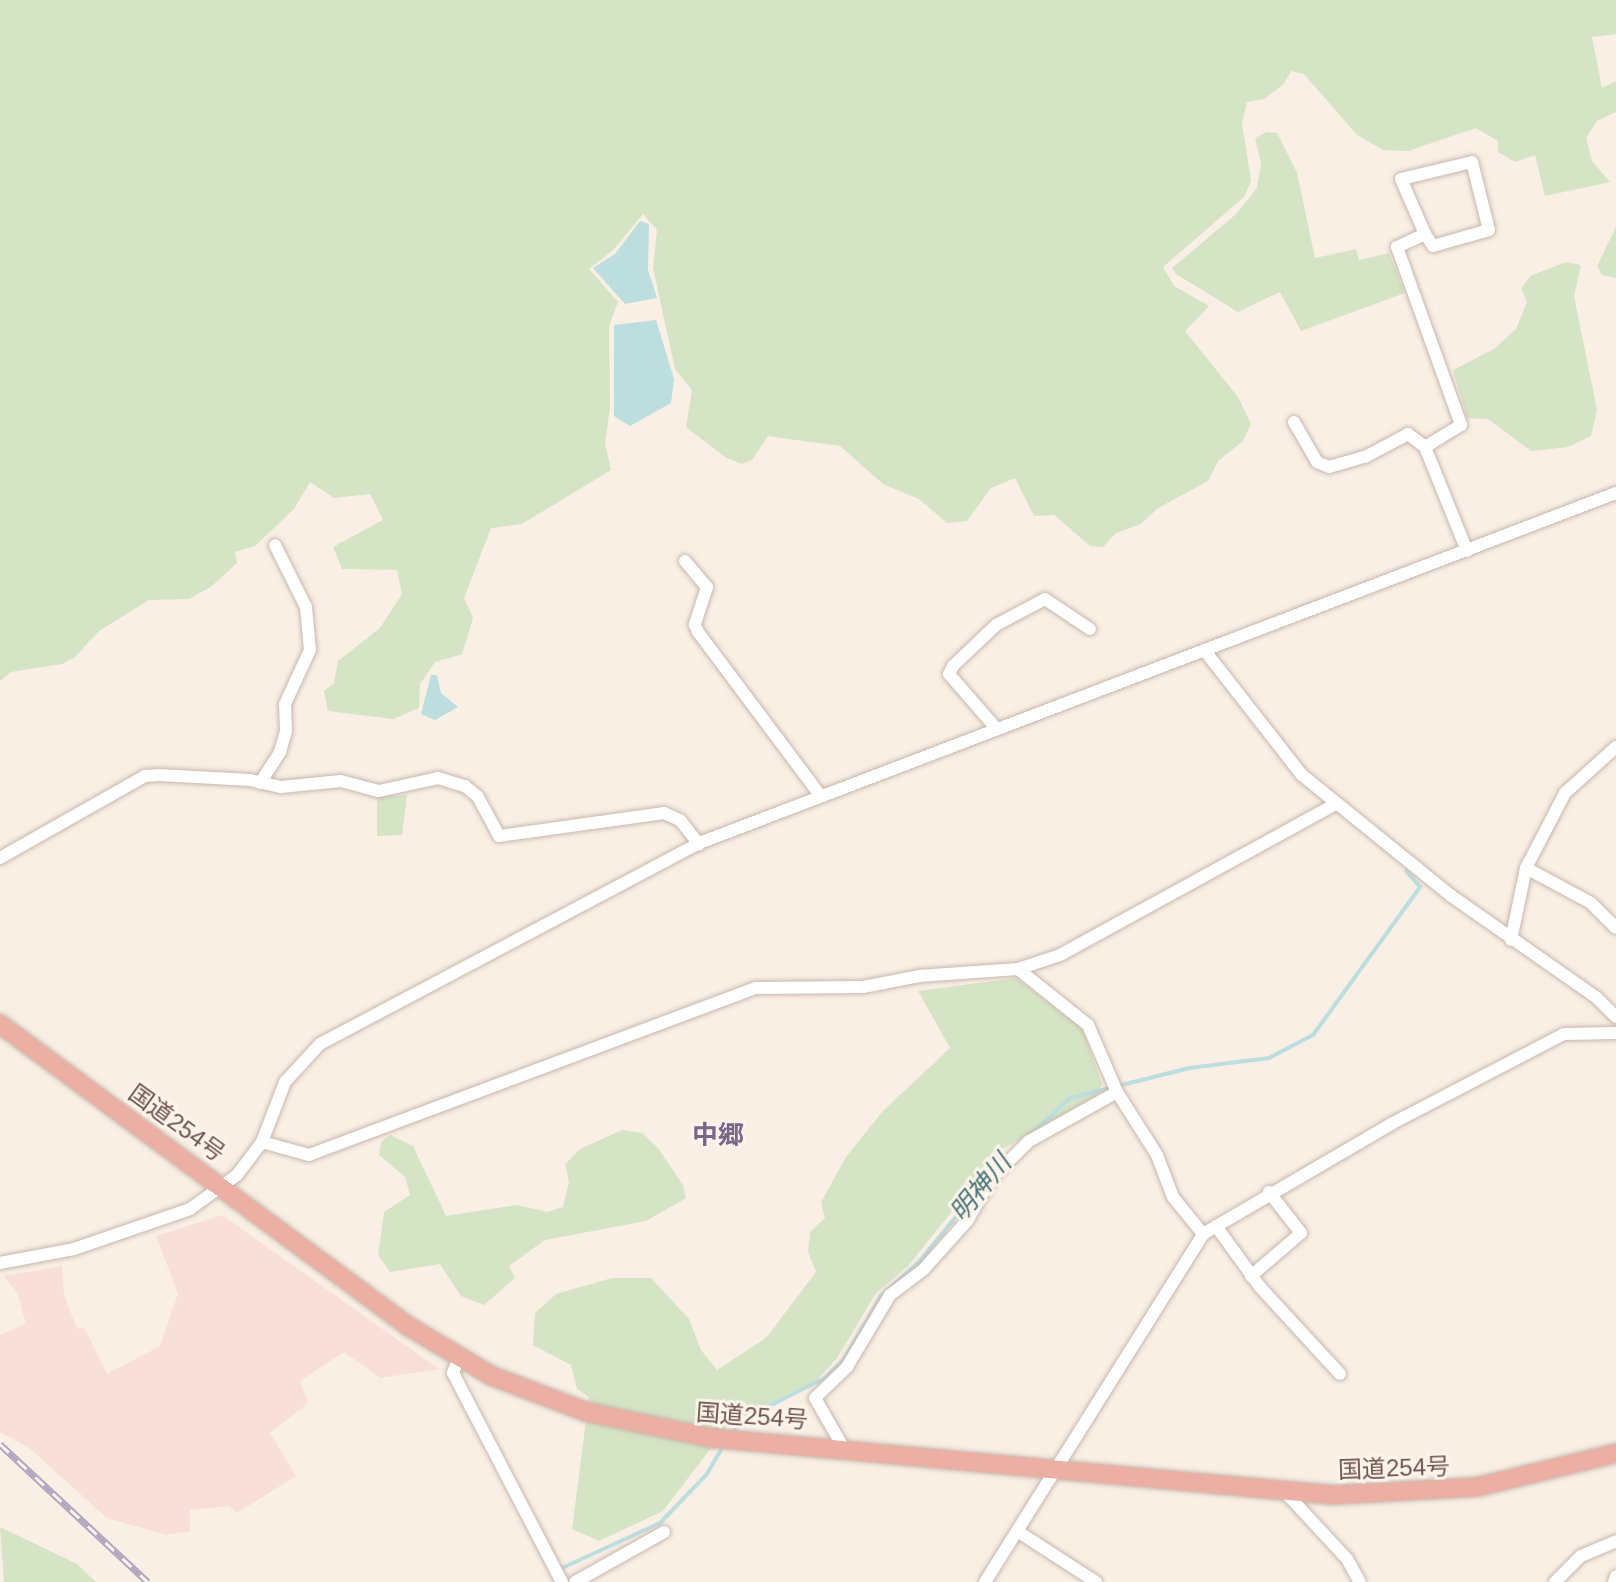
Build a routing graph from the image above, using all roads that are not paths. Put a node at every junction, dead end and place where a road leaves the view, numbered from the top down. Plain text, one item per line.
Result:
1 (1425, 234) junction
2 (1294, 422) dead end
3 (1425, 447) junction
4 (1616, 493) edge
5 (275, 545) dead end
6 (1467, 551) junction
7 (685, 561) dead end
8 (1090, 629) dead end
9 (1205, 651) junction
10 (995, 727) junction
11 (1616, 747) edge
12 (260, 783) junction
13 (820, 795) junction
14 (1336, 804) junction
15 (699, 844) junction
16 (0, 858) edge
17 (1526, 868) junction
18 (1616, 928) edge
19 (1511, 940) junction
20 (1018, 969) junction
21 (1616, 1017) edge
22 (0, 1024) edge
23 (1616, 1033) edge
24 (1114, 1086) junction
25 (262, 1142) junction
26 (224, 1187) junction
27 (1269, 1192) junction
28 (1216, 1226) junction
29 (1203, 1234) junction
30 (0, 1263) edge
31 (1251, 1276) junction
32 (459, 1358) junction
33 (1340, 1374) dead end
34 (843, 1447) junction
35 (1616, 1453) edge
36 (1055, 1468) junction
37 (1285, 1492) junction
38 (1017, 1531) junction
39 (664, 1532) dead end
40 (1616, 1541) edge
41 (1616, 1576) edge
42 (556, 1580) edge
43 (575, 1582) edge
44 (985, 1582) edge
45 (1096, 1582) edge
46 (1360, 1582) edge
47 (1555, 1582) edge
48 (1614, 1582) edge

1 - 1 street
1 - 3 street
2 - 3 street
3 - 6 street
4 - 6 street
5 - 12 street
6 - 9 street
7 - 13 street
8 - 10 street
9 - 10 street
9 - 14 street
10 - 13 street
11 - 17 street
12 - 15 street
12 - 16 street
13 - 15 street
14 - 19 street
14 - 20 street
15 - 25 street
17 - 18 street
17 - 19 street
19 - 21 street
20 - 24 street
20 - 25 street
22 - 26 highway, 国道254号
23 - 27 street
24 - 29 street
24 - 34 street
25 - 26 street
26 - 30 street
26 - 32 highway, 国道254号
27 - 28 street
27 - 31 street
28 - 29 street
28 - 31 street
29 - 36 street
31 - 33 street
32 - 34 highway, 国道254号
32 - 42 street
34 - 36 highway, 国道254号
35 - 37 highway, 国道254号
36 - 37 highway, 国道254号
36 - 38 street
37 - 46 street
38 - 44 street
38 - 45 street
39 - 43 street
40 - 47 street
41 - 48 street

